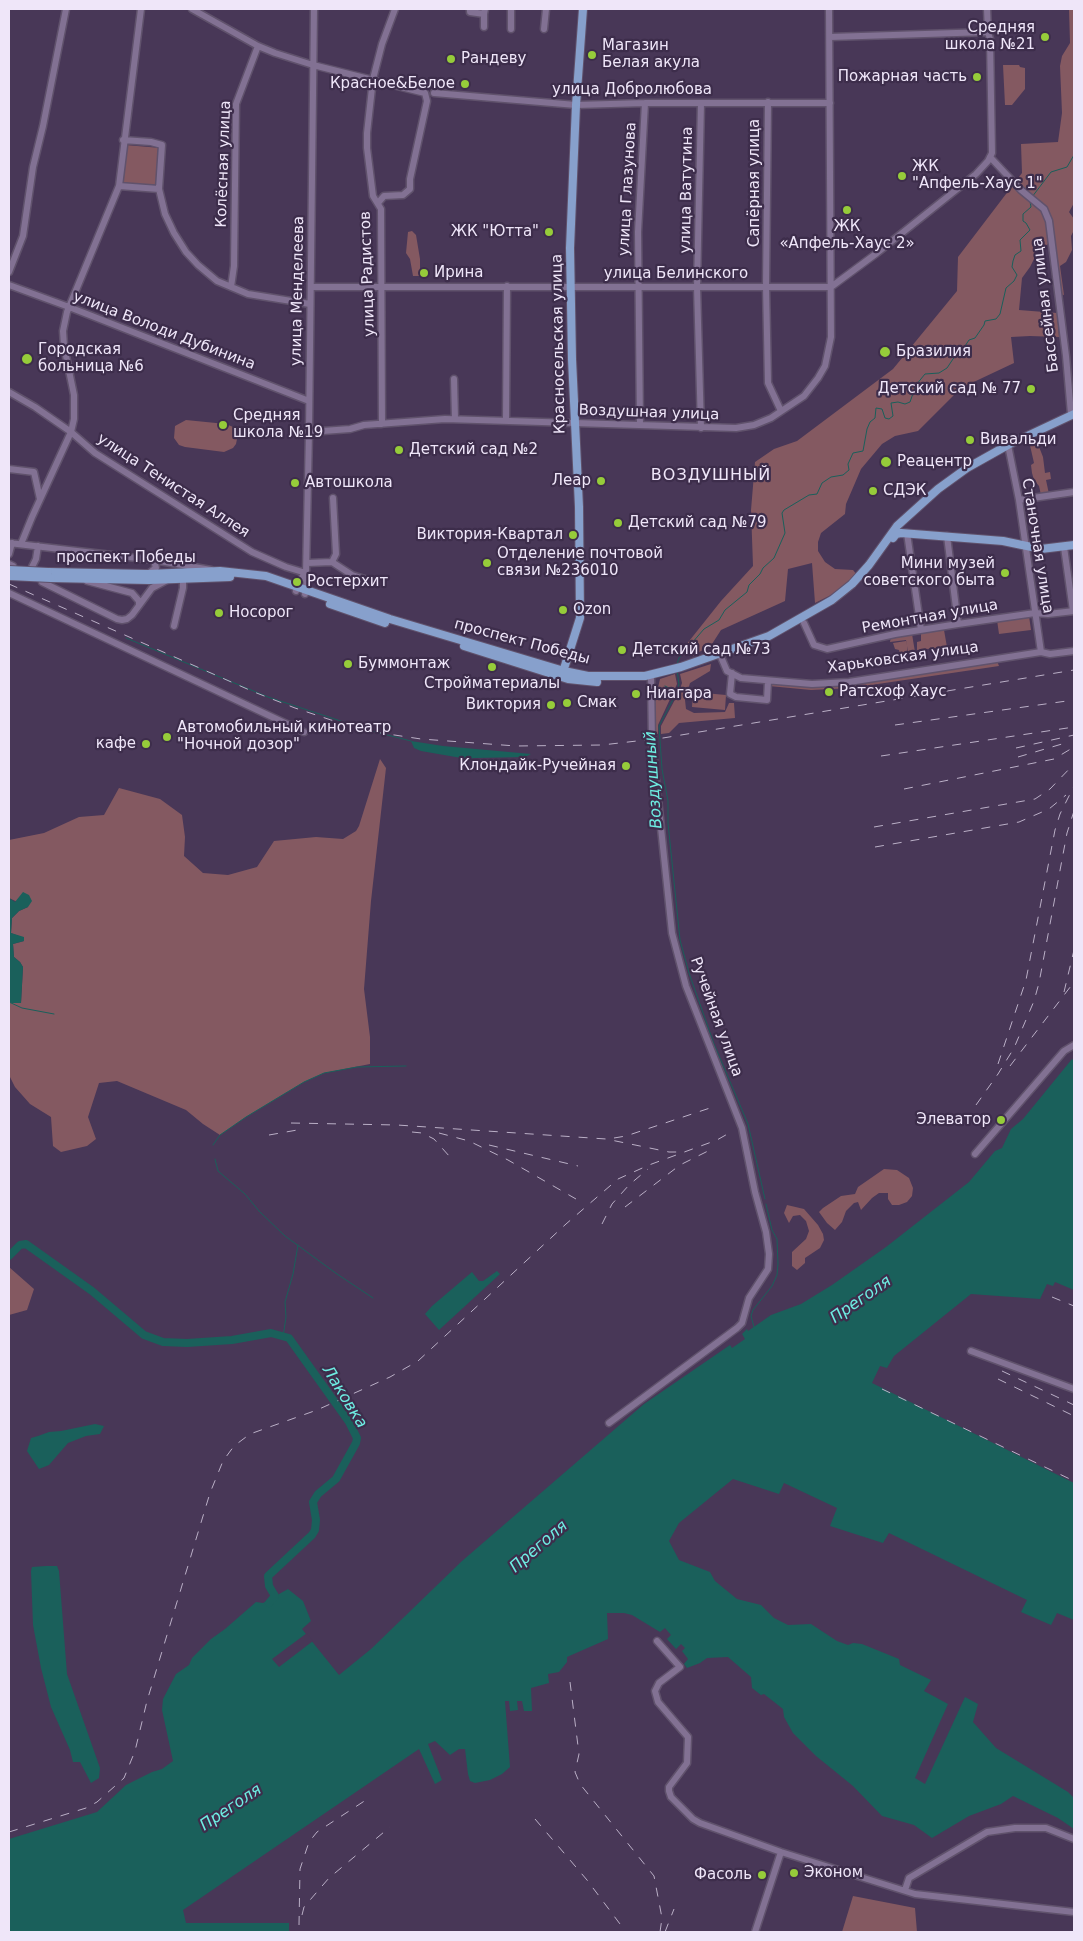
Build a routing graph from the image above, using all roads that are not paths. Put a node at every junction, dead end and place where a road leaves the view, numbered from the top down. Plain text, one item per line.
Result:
1 (66, 9) edge
2 (141, 9) edge
3 (192, 9) edge
4 (314, 9) edge
5 (395, 9) edge
6 (470, 9) edge
7 (512, 9) edge
8 (546, 9) edge
9 (583, 9) edge
10 (829, 9) edge
11 (987, 9) edge
12 (484, 12) edge
13 (484, 27) dead end
14 (511, 29) dead end
15 (544, 29) dead end
16 (988, 32) junction
17 (830, 37) junction
18 (258, 46) junction
19 (313, 65) junction
20 (373, 79) junction
21 (434, 93) dead end
22 (768, 102) junction
23 (645, 103) junction
24 (701, 103) junction
25 (830, 103) junction
26 (576, 105) junction
27 (124, 140) junction
28 (991, 155) junction
29 (119, 186) junction
30 (158, 189) junction
31 (378, 203) junction
32 (9, 272) edge
33 (9, 285) edge
34 (507, 286) junction
35 (570, 286) junction
36 (637, 286) junction
37 (766, 286) junction
38 (232, 287) junction
39 (311, 287) junction
40 (697, 287) junction
41 (831, 287) junction
42 (382, 288) junction
43 (310, 304) junction
44 (69, 307) junction
45 (454, 379) dead end
46 (9, 392) edge
47 (309, 401) junction
48 (781, 411) junction
49 (1072, 414) edge
50 (455, 419) junction
51 (506, 420) junction
52 (574, 423) junction
53 (382, 424) junction
54 (640, 425) junction
55 (701, 428) junction
56 (71, 432) junction
57 (309, 432) junction
58 (1008, 445) junction
59 (9, 469) edge
60 (1074, 492) edge
61 (334, 498) dead end
62 (40, 499) junction
63 (1019, 500) junction
64 (904, 520) junction
65 (907, 533) junction
66 (947, 536) junction
67 (10, 543) edge
68 (21, 544) junction
69 (1025, 544) junction
70 (1074, 545) edge
71 (38, 546) junction
72 (1064, 547) junction
73 (9, 554) edge
74 (154, 560) junction
75 (332, 562) junction
76 (307, 564) junction
77 (10, 566) edge
78 (32, 567) dead end
79 (220, 571) junction
80 (306, 573) junction
81 (148, 574) junction
82 (50, 575) junction
83 (9, 576) edge
84 (182, 578) junction
85 (170, 579) junction
86 (82, 580) junction
87 (371, 581) dead end
88 (42, 582) dead end
89 (301, 590) junction
90 (9, 593) edge
91 (139, 605) junction
92 (1074, 611) edge
93 (1035, 613) junction
94 (804, 623) junction
95 (958, 624) junction
96 (174, 626) dead end
97 (921, 630) junction
98 (1074, 651) edge
99 (1041, 652) junction
100 (720, 655) junction
101 (732, 673) junction
102 (563, 674) junction
103 (652, 676) junction
104 (768, 681) junction
105 (304, 732) dead end
106 (1074, 1045) edge
107 (975, 1154) dead end
108 (971, 1352) dead end
109 (1074, 1388) edge
110 (609, 1423) dead end
111 (657, 1641) dead end
112 (1074, 1839) edge
113 (781, 1852) junction
114 (905, 1890) junction
115 (1074, 1912) edge
116 (755, 1932) edge

1 - 32 street
2 - 27 street
3 - 18 street
4 - 19 street, улица Менделеева
5 - 20 street, улица Радистов
6 - 12 street
7 - 14 street
8 - 15 street
9 - 26 main road, Красносельская улица
10 - 17 street, Воздушная улица
11 - 16 street
12 - 13 street
16 - 17 street
16 - 28 street
17 - 25 street, Воздушная улица
18 - 19 street
18 - 38 street, Колёсная улица
19 - 20 street
19 - 39 street, улица Менделеева
20 - 31 street, улица Радистов
20 - 31 street
21 - 26 street, улица Добролюбова
22 - 24 street, улица Добролюбова
22 - 25 street, улица Добролюбова
22 - 37 street, Сапёрная улица
23 - 24 street, улица Добролюбова
23 - 26 street, улица Добролюбова
23 - 36 street, улица Глазунова
24 - 40 street, улица Ватутина
25 - 41 street, Воздушная улица
26 - 35 main road, Красносельская улица
27 - 29 street
27 - 30 street
28 - 41 street
28 - 49 street, Бассейная улица
29 - 30 street
29 - 44 street
30 - 38 street
31 - 42 street, улица Радистов
33 - 44 street, улица Володи Дубинина
34 - 35 street, улица Белинского
34 - 42 street, улица Белинского
34 - 51 street
35 - 36 street, улица Белинского
35 - 52 main road, Красносельская улица
36 - 40 street, улица Белинского
36 - 54 street, улица Глазунова
37 - 40 street, улица Белинского
37 - 41 street, улица Белинского
37 - 48 street, Сапёрная улица
38 - 43 street
39 - 42 street, улица Белинского
39 - 43 street, улица Менделеева
40 - 55 street, улица Ватутина
41 - 48 street, Воздушная улица
42 - 53 street, улица Радистов
43 - 47 street, улица Менделеева
44 - 47 street, улица Володи Дубинина
44 - 56 street
45 - 50 street
46 - 56 street, улица Тенистая Аллея
47 - 57 street, улица Менделеева
48 - 55 street, Воздушная улица
49 - 58 main road, проспект Победы
50 - 51 street, Воздушная улица
50 - 53 street, Воздушная улица
51 - 52 street, Воздушная улица
52 - 54 street, Воздушная улица
52 - 102 main road, Красносельская улица
53 - 57 street, Воздушная улица
54 - 55 street, Воздушная улица
56 - 62 street
56 - 80 street, улица Тенистая Аллея
57 - 76 street, улица Менделеева
58 - 63 street, Станочная улица
58 - 64 main road, проспект Победы
59 - 62 street
60 - 63 street
61 - 75 street
62 - 68 street
63 - 69 street, Станочная улица
64 - 65 main road
64 - 100 main road, проспект Победы
65 - 66 main road
65 - 94 main road, проспект Победы
65 - 97 street
66 - 69 main road
66 - 95 street
67 - 68 street, проспект Победы
67 - 73 street, проспект Победы
68 - 71 street, проспект Победы
69 - 72 main road
69 - 93 street, Станочная улица
70 - 72 main road
71 - 74 street, проспект Победы
71 - 78 street, проспект Победы
72 - 92 street
74 - 79 street, проспект Победы
74 - 81 street
75 - 76 street
75 - 87 street
76 - 80 street, улица Менделеева
77 - 82 main road, проспект Победы, bridge
79 - 81 main road, проспект Победы
79 - 89 main road, проспект Победы
80 - 89 street, улица Менделеева
81 - 82 main road, проспект Победы
82 - 83 main road, проспект Победы, bridge
82 - 86 main road, проспект Победы
84 - 85 main road, проспект Победы
84 - 89 main road, проспект Победы
84 - 96 street
85 - 86 main road, проспект Победы
85 - 91 street
86 - 91 street
88 - 91 street
89 - 102 main road, проспект Победы
90 - 105 street
92 - 93 street, Ремонтная улица
93 - 95 street, Ремонтная улица
93 - 99 street, Станочная улица
94 - 97 street, Ремонтная улица
94 - 100 main road, проспект Победы
95 - 97 street, Ремонтная улица
98 - 99 street, Харьковская улица
99 - 104 street, Харьковская улица
100 - 101 street
100 - 103 main road, проспект Победы
101 - 104 street, Харьковская улица
101 - 104 street
102 - 103 main road, проспект Победы
103 - 110 street, Ручейная улица
106 - 107 street
108 - 109 street
111 - 113 street
112 - 114 street
113 - 114 street
113 - 116 street
114 - 115 street

